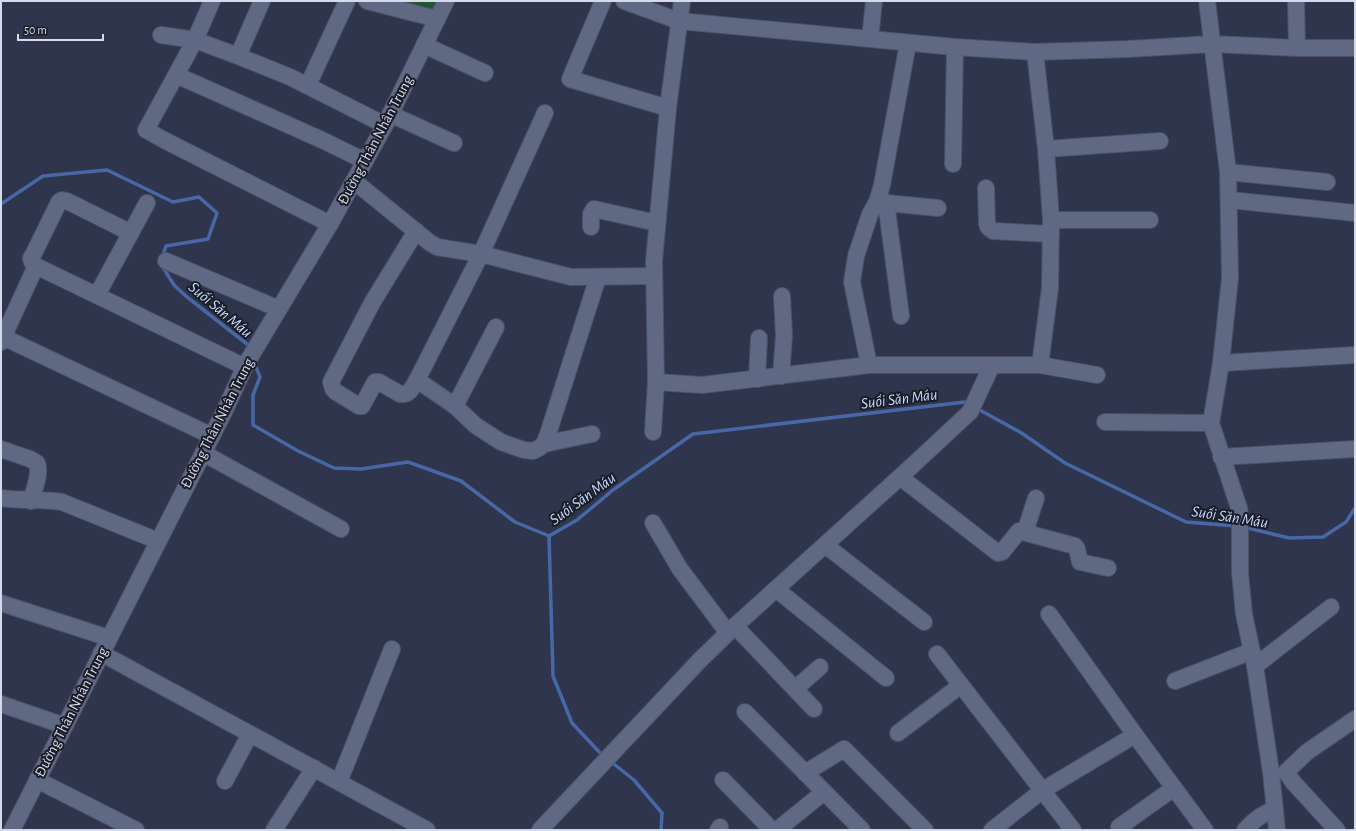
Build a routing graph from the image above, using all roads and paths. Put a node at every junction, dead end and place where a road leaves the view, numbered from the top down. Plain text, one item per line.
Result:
1 (212, 1) edge
2 (262, 1) edge
3 (347, 1) edge
4 (367, 1) edge
5 (446, 1) edge
6 (603, 1) edge
7 (624, 1) edge
8 (682, 1) edge
9 (874, 1) edge
10 (1207, 1) edge
11 (1296, 1) edge
12 (437, 19) junction
13 (679, 21) junction
14 (161, 35) dead end
15 (195, 40) junction
16 (870, 40) junction
17 (908, 43) junction
18 (1212, 44) junction
19 (424, 45) junction
20 (955, 47) junction
21 (1297, 48) junction
22 (1355, 48) edge
23 (1035, 52) junction
24 (238, 56) junction
25 (485, 73) dead end
26 (176, 75) junction
27 (308, 85) junction
28 (668, 108) junction
29 (545, 113) dead end
30 (387, 120) junction
31 (1160, 140) dead end
32 (454, 143) dead end
33 (1046, 149) junction
34 (365, 162) junction
35 (953, 164) dead end
36 (1228, 172) junction
37 (354, 181) junction
38 (1327, 182) dead end
39 (986, 188) dead end
40 (1230, 200) junction
41 (881, 202) junction
42 (147, 203) dead end
43 (938, 208) dead end
44 (1355, 213) edge
45 (1150, 220) dead end
46 (657, 223) junction
47 (330, 224) junction
48 (591, 226) dead end
49 (1051, 227) junction
50 (416, 231) junction
51 (131, 233) junction
52 (481, 254) junction
53 (166, 261) dead end
54 (36, 266) junction
55 (654, 276) junction
56 (598, 277) junction
57 (97, 295) junction
58 (782, 296) dead end
59 (279, 309) junction
60 (901, 316) dead end
61 (496, 327) dead end
62 (759, 338) dead end
63 (2, 339) edge
64 (1355, 355) edge
65 (1221, 363) junction
66 (246, 365) junction
67 (992, 365) junction
68 (1040, 365) junction
69 (869, 366) junction
70 (1097, 375) dead end
71 (781, 376) junction
72 (757, 379) junction
73 (418, 380) junction
74 (656, 382) junction
75 (455, 406) junction
76 (1105, 422) dead end
77 (1211, 423) junction
78 (653, 432) dead end
79 (592, 434) dead end
80 (212, 436) junction
81 (544, 444) junction
82 (1, 449) edge
83 (1355, 449) edge
84 (203, 453) junction
85 (1222, 457) junction
86 (900, 477) junction
87 (1, 498) edge
88 (1036, 498) dead end
89 (31, 500) junction
90 (653, 523) dead end
91 (341, 529) dead end
92 (1025, 532) junction
93 (158, 540) junction
94 (825, 546) junction
95 (1108, 568) dead end
96 (776, 589) junction
97 (1, 603) edge
98 (1331, 607) dead end
99 (1049, 614) dead end
100 (924, 622) dead end
101 (731, 630) junction
102 (108, 638) junction
103 (392, 649) dead end
104 (101, 653) junction
105 (937, 654) dead end
106 (1253, 658) junction
107 (820, 667) dead end
108 (886, 678) dead end
109 (1175, 681) dead end
110 (961, 685) junction
111 (795, 688) junction
112 (1, 704) edge
113 (814, 709) dead end
114 (745, 712) dead end
115 (1355, 719) edge
116 (65, 726) junction
117 (898, 733) dead end
118 (250, 734) junction
119 (1135, 735) junction
120 (314, 768) junction
121 (1278, 772) junction
122 (805, 773) junction
123 (37, 780) junction
124 (723, 780) dead end
125 (225, 781) dead end
126 (339, 782) junction
127 (1174, 788) junction
128 (1043, 790) junction
129 (824, 792) junction
130 (1274, 810) junction
131 (1119, 827) dead end
132 (12, 830) edge
133 (136, 830) edge
134 (274, 830) edge
135 (428, 830) edge
136 (540, 830) edge
137 (772, 830) edge
138 (777, 830) edge
139 (862, 830) edge
140 (925, 830) edge
141 (992, 830) edge
142 (1074, 830) edge
143 (1205, 830) edge
144 (1245, 830) edge
145 (1276, 830) edge
146 (1337, 830) edge

1 - 15 street
2 - 24 street
3 - 27 street
4 - 12 street
5 - 12 street, Đường Thân Nhân Trung
6 - 28 street
7 - 13 street
8 - 13 street
9 - 16 street
10 - 18 street
11 - 21 street
12 - 19 street, Đường Thân Nhân Trung
13 - 16 street
13 - 28 street
14 - 15 street
15 - 24 street
15 - 26 street
16 - 17 street
17 - 20 street
17 - 41 street
18 - 21 street
18 - 23 street
18 - 36 street
19 - 25 street
19 - 30 street, Đường Thân Nhân Trung
20 - 23 street
20 - 35 street
21 - 22 street
23 - 33 street
24 - 27 street
26 - 34 street
26 - 47 street
27 - 30 street
28 - 46 street
29 - 52 street
30 - 32 street
30 - 34 street, Đường Thân Nhân Trung
31 - 33 street
33 - 49 street
34 - 37 street, Đường Thân Nhân Trung
36 - 38 street
36 - 40 street
37 - 47 street, Đường Thân Nhân Trung
37 - 50 street
39 - 49 street
40 - 44 street
40 - 65 street
41 - 43 street
41 - 60 street
41 - 69 street
42 - 51 street
45 - 49 street
46 - 48 street
46 - 55 street
47 - 59 street, Đường Thân Nhân Trung
49 - 68 street
50 - 52 street
50 - 73 street
51 - 54 street
51 - 57 street
52 - 56 street
52 - 73 street
53 - 59 street
54 - 57 street
54 - 63 street
55 - 56 street
55 - 74 street
56 - 81 street
57 - 66 street
58 - 71 street
59 - 66 street, Đường Thân Nhân Trung
61 - 75 street
62 - 72 street
63 - 80 street
64 - 65 street
65 - 77 street
66 - 80 street, Đường Thân Nhân Trung
67 - 68 street
67 - 69 street
67 - 86 street
68 - 70 street
69 - 71 street
71 - 72 street
72 - 74 street
73 - 75 street
74 - 78 street
75 - 81 street
76 - 77 street
77 - 85 street
79 - 81 street
80 - 84 street, Đường Thân Nhân Trung
82 - 89 street
83 - 85 street
84 - 91 street
84 - 93 street, Đường Thân Nhân Trung
85 - 106 street
86 - 92 street
86 - 94 street
87 - 89 street
88 - 92 street
89 - 93 street
90 - 101 street
92 - 95 street
93 - 102 street, Đường Thân Nhân Trung
94 - 96 street
94 - 100 street
96 - 101 street
96 - 108 street
97 - 102 street
98 - 106 street
99 - 119 street
101 - 111 street
101 - 136 street
102 - 104 street, Đường Thân Nhân Trung
103 - 126 street
104 - 116 street, Đường Thân Nhân Trung
104 - 118 street
105 - 110 street
106 - 109 street
106 - 121 street
107 - 111 street
110 - 117 street
110 - 128 street
111 - 113 street
112 - 116 street
114 - 122 street
115 - 121 street
116 - 123 street, Đường Thân Nhân Trung
118 - 120 street
118 - 125 street
119 - 127 street
119 - 128 street
120 - 126 street
120 - 134 street
121 - 130 street
121 - 146 street
122 - 129 street
122 - 140 street
123 - 132 street, Đường Thân Nhân Trung
123 - 133 street
124 - 137 street
126 - 135 street
127 - 131 street
127 - 143 street
128 - 141 street
128 - 142 street
129 - 138 street
129 - 139 street
130 - 144 street
130 - 145 street

